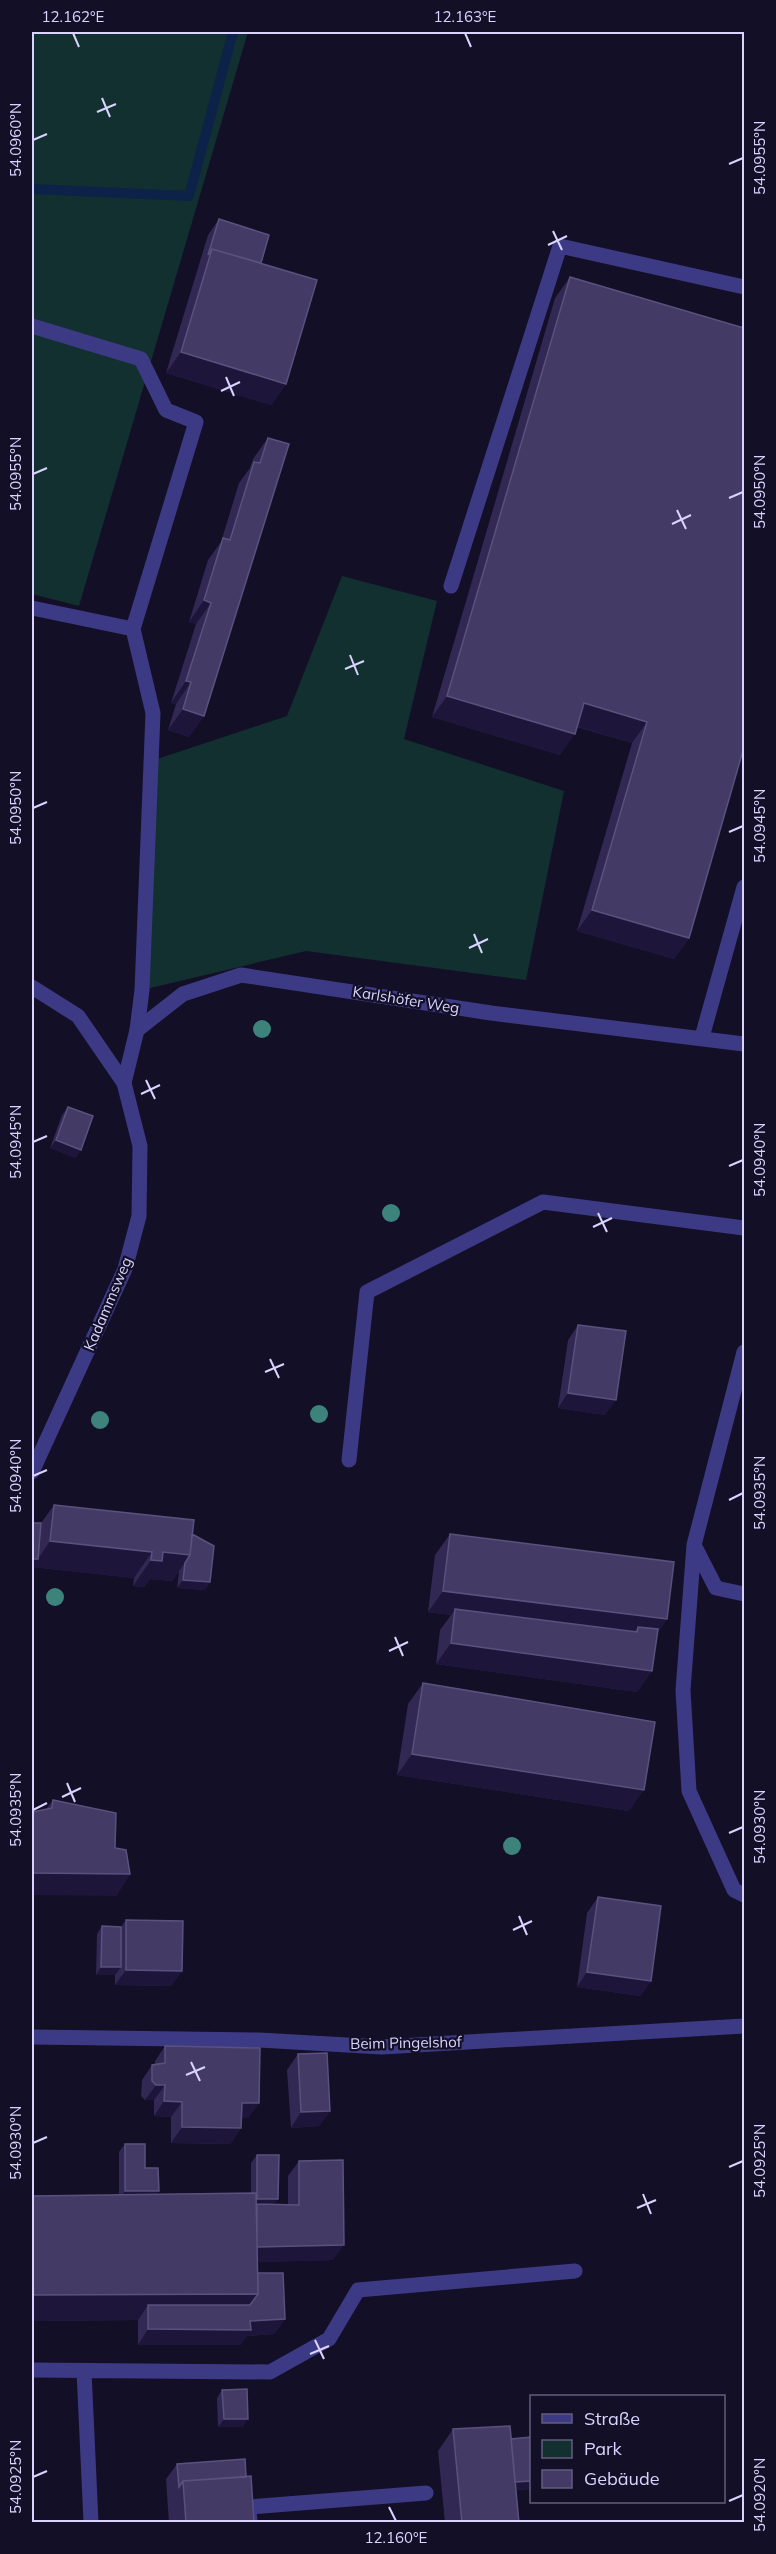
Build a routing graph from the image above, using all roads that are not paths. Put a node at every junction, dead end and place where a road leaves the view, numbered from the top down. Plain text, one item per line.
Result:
1 (744, 286) edge
2 (32, 326) edge
3 (450, 586) dead end
4 (32, 608) edge
5 (133, 630) junction
6 (744, 887) edge
7 (32, 987) edge
8 (136, 1030) junction
9 (702, 1037) junction
10 (744, 1044) edge
11 (124, 1083) junction
12 (744, 1228) edge
13 (744, 1352) edge
14 (349, 1461) dead end
15 (32, 1472) edge
16 (694, 1545) junction
17 (744, 1594) edge
18 (744, 1895) edge
19 (744, 2026) edge
20 (32, 2037) edge
21 (575, 2271) dead end
22 (32, 2370) edge
23 (84, 2371) junction
24 (426, 2493) dead end
25 (91, 2523) edge
26 (250, 2523) edge

1 - 3 street
2 - 5 street
4 - 5 street
5 - 8 street
6 - 9 street
7 - 11 street, Kadammsweg
8 - 9 street, Karlshöfer Weg
8 - 11 street
9 - 10 street, Karlshöfer Weg
11 - 15 street, Kadammsweg
12 - 14 street
13 - 16 street
16 - 17 street
16 - 18 street
19 - 20 street, Beim Pingelshof
21 - 23 street
22 - 23 street
23 - 25 street
24 - 26 street

